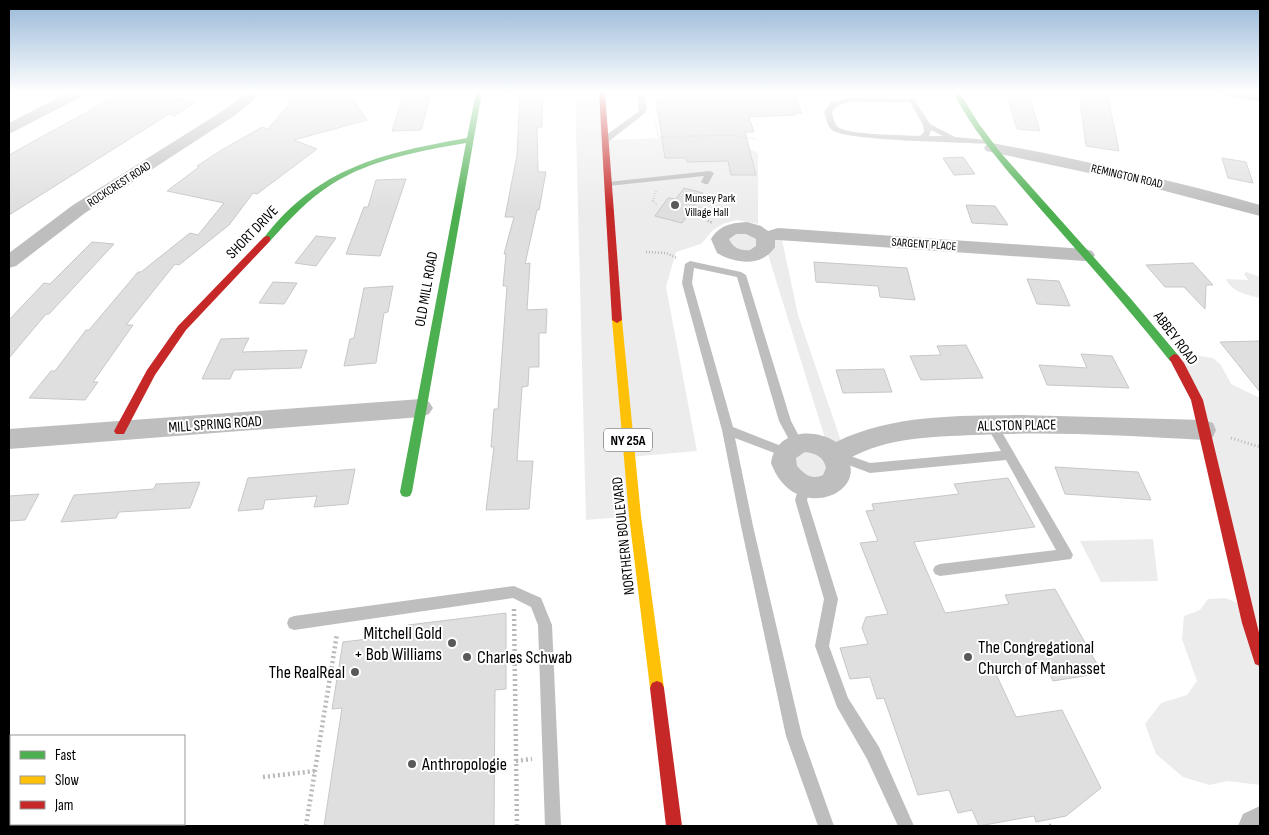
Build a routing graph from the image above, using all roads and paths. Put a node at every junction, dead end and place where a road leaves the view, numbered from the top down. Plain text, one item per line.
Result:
1 (201, 131) edge
2 (472, 131) edge
3 (604, 131) edge
4 (617, 131) edge
5 (657, 131) edge
6 (845, 131) edge
7 (928, 131) edge
8 (939, 131) edge
9 (979, 131) edge
10 (922, 138) junction
11 (757, 139) dead end
12 (953, 139) junction
13 (470, 140) junction
14 (605, 140) junction
15 (989, 145) junction
16 (706, 182) dead end
17 (608, 184) junction
18 (1260, 211) edge
19 (765, 237) dead end
20 (1085, 255) junction
21 (9, 262) edge
22 (421, 408) junction
23 (992, 425) junction
24 (728, 430) junction
25 (1204, 430) junction
26 (120, 431) junction
27 (9, 439) edge
28 (791, 448) junction
29 (834, 455) junction
30 (1009, 455) junction
31 (804, 487) junction
32 (406, 492) dead end
33 (940, 570) dead end
34 (514, 592) junction
35 (340, 617) junction
36 (294, 623) dead end
37 (1260, 659) edge
38 (538, 758) dead end
39 (516, 761) junction
40 (315, 771) junction
41 (263, 777) dead end
42 (1260, 824) edge
43 (306, 826) edge
44 (517, 826) edge
45 (553, 826) edge
46 (674, 826) edge
47 (826, 826) edge
48 (906, 826) edge
49 (1255, 826) edge

1 - 21 street, ROCKCREST ROAD
2 - 13 street, OLD MILL ROAD
3 - 14 street, NORTHERN BOULEVARD / NY 25A
4 - 14 lane
5 - 11 path
6 - 10 lane
7 - 10 lane
8 - 12 lane
9 - 15 street, ABBEY ROAD
10 - 12 lane
12 - 15 lane
13 - 22 street, OLD MILL ROAD
13 - 26 street, SHORT DRIVE
14 - 17 street, NORTHERN BOULEVARD / NY 25A
15 - 18 street, REMINGTON ROAD
15 - 20 street, ABBEY ROAD
16 - 17 lane
17 - 46 street, NORTHERN BOULEVARD / NY 25A
19 - 20 street, SARGENT PLACE
20 - 25 street, ABBEY ROAD
22 - 26 street, MILL SPRING ROAD
22 - 32 street, OLD MILL ROAD
23 - 25 street, ALLSTON PLACE
23 - 29 street, ALLSTON PLACE
23 - 30 lane
24 - 28 lane
24 - 28 lane
24 - 47 lane
25 - 37 street, ABBEY ROAD
26 - 27 street, MILL SPRING ROAD
28 - 29 street
28 - 31 street
29 - 30 lane
29 - 31 street
30 - 33 lane
31 - 48 lane
34 - 35 lane
34 - 39 path
34 - 45 lane
35 - 36 lane
35 - 40 path
38 - 39 path
39 - 44 path
40 - 41 path
40 - 43 path
42 - 49 street

